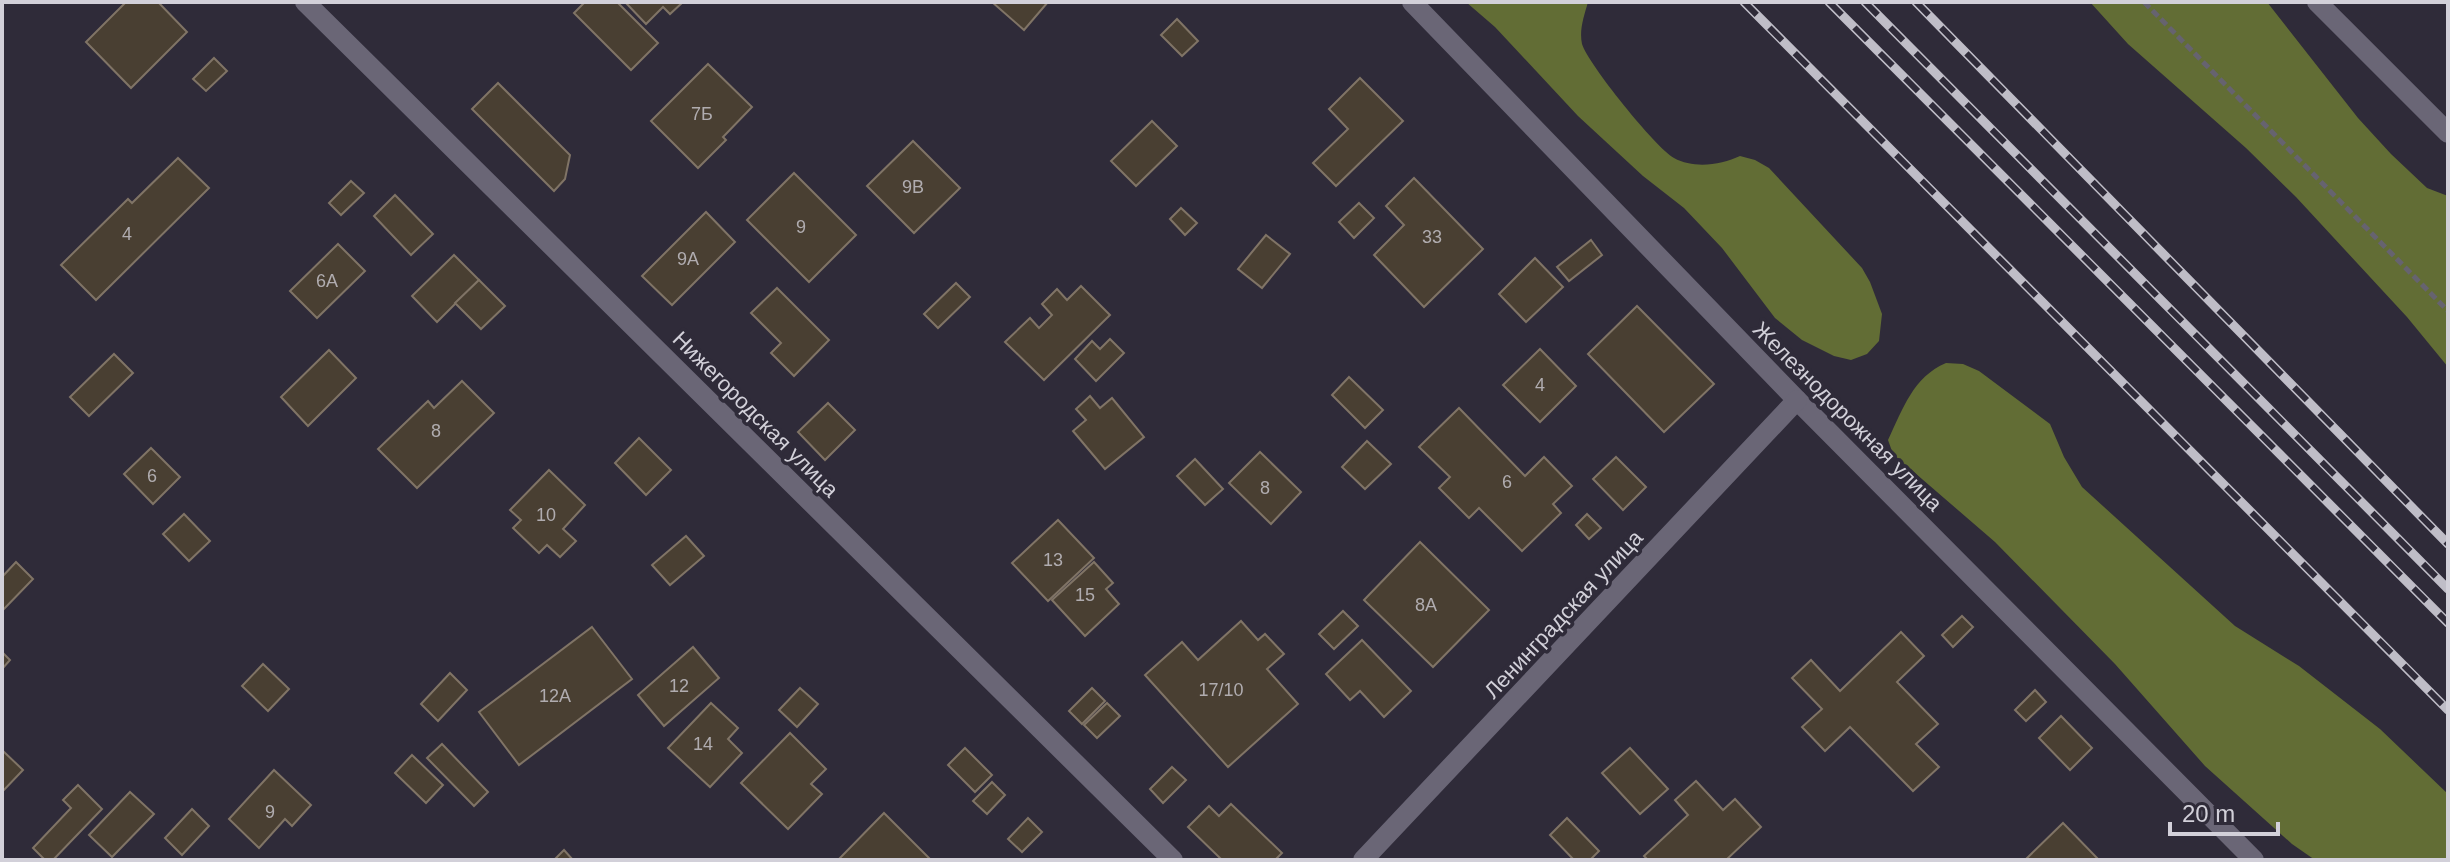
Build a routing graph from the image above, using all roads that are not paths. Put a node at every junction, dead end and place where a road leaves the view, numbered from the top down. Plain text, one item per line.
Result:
1 (305, 2) edge
2 (1412, 2) edge
3 (2317, 2) edge
4 (2448, 133) edge
5 (1797, 400) junction
6 (1173, 860) edge
7 (1363, 860) edge
8 (2254, 860) edge

1 - 6 street, Нижегородская улица
2 - 5 street, Железнодорожная улица
3 - 4 street
5 - 7 street, Ленинградская улица
5 - 8 street, Железнодорожная улица

